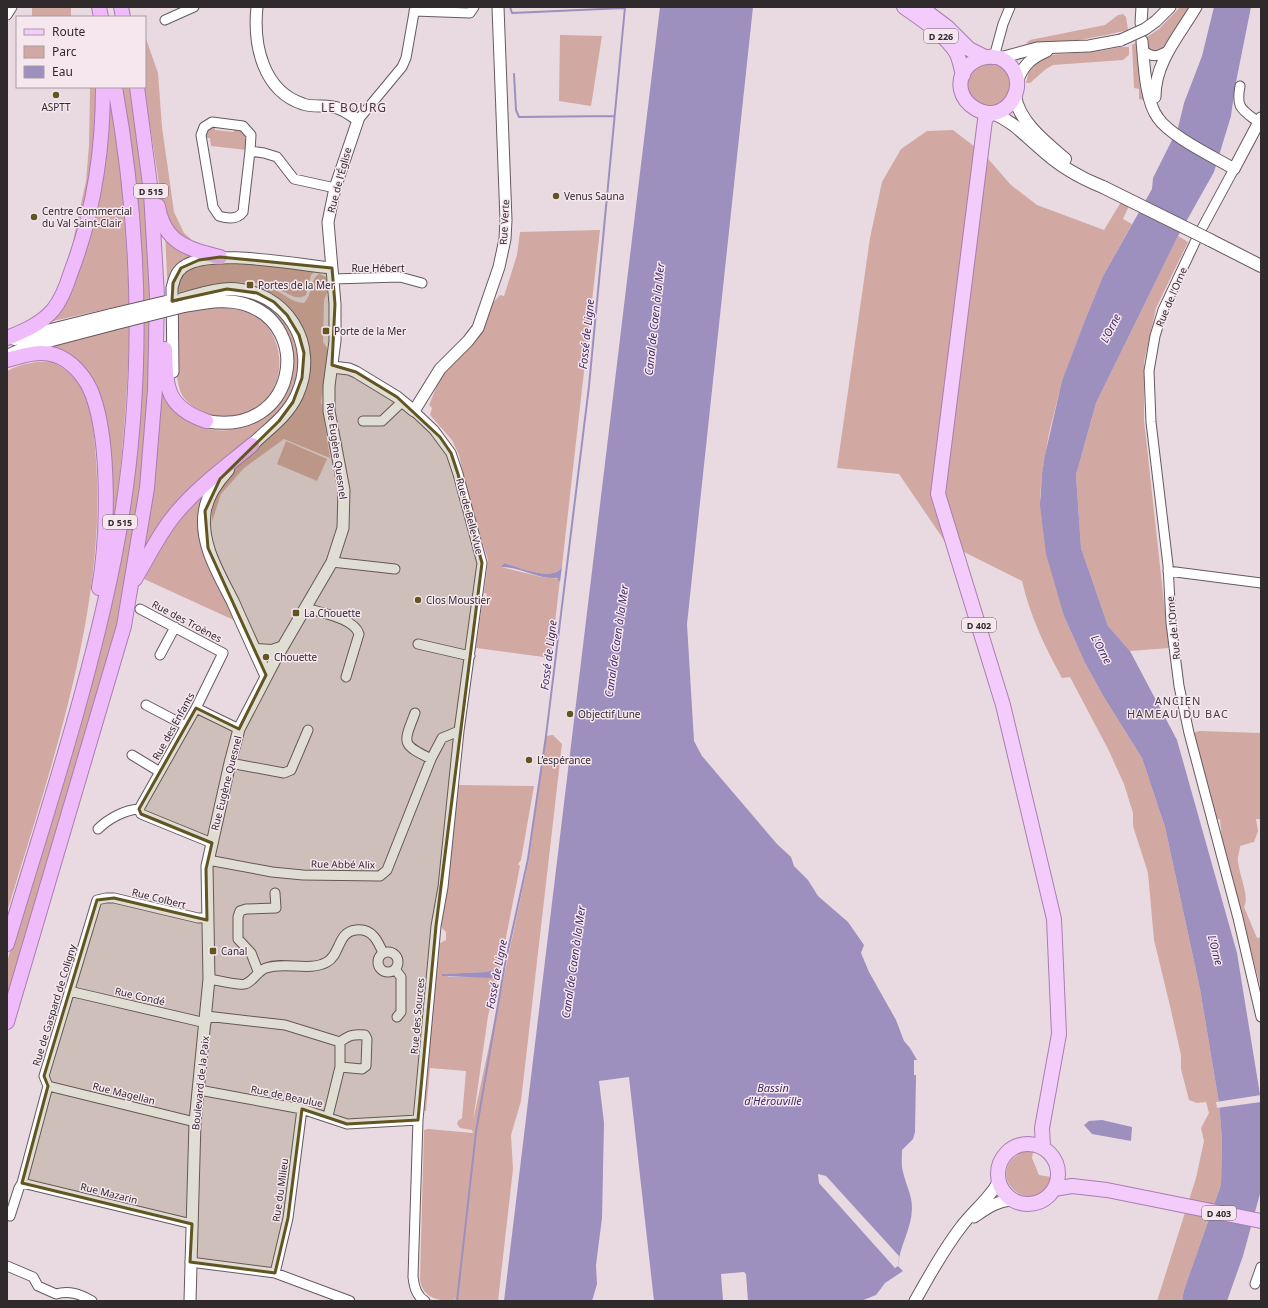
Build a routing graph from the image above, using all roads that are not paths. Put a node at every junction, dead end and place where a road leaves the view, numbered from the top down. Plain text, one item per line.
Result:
1 (12, 7) edge
2 (194, 7) edge
3 (257, 7) edge
4 (474, 7) edge
5 (498, 7) edge
6 (904, 7) edge
7 (920, 7) edge
8 (1010, 7) edge
9 (1142, 7) edge
10 (1170, 7) edge
11 (1196, 7) edge
12 (414, 9) edge
13 (181, 10) edge
14 (7, 15) edge
15 (165, 20) dead end
16 (1141, 23) dead end
17 (1142, 45) joint
18 (1054, 48) junction
19 (1169, 50) junction
20 (993, 57) junction
21 (963, 75) junction
22 (1240, 86) dead end
23 (103, 88) edge
24 (115, 88) edge
25 (137, 88) edge
26 (1016, 89) junction
27 (988, 114) junction
28 (1155, 114) junction
29 (358, 120) junction
30 (1259, 120) edge
31 (250, 151) junction
32 (1234, 169) junction
33 (1103, 187) junction
34 (335, 188) junction
35 (151, 192) junction
36 (1201, 230) dead end
37 (1196, 240) dead end
38 (220, 257) junction
39 (1261, 266) edge
40 (332, 268) junction
41 (333, 279) junction
42 (422, 282) dead end
43 (157, 296) junction
44 (183, 302) junction
45 (112, 319) junction
46 (7, 339) edge
47 (7, 356) edge
48 (7, 360) edge
49 (332, 367) junction
50 (403, 401) junction
51 (414, 411) junction
52 (206, 421) junction
53 (362, 421) dead end
54 (252, 445) junction
55 (332, 562) junction
56 (394, 569) dead end
57 (1168, 571) junction
58 (1261, 583) edge
59 (131, 586) junction
60 (306, 608) junction
61 (140, 609) dead end
62 (175, 627) junction
63 (95, 642) junction
64 (418, 644) dead end
65 (281, 648) junction
66 (256, 650) junction
67 (223, 653) joint
68 (160, 655) dead end
69 (470, 656) junction
70 (266, 675) junction
71 (346, 677) dead end
72 (146, 705) dead end
73 (196, 708) junction
74 (415, 713) dead end
75 (186, 726) junction
76 (239, 729) junction
77 (308, 730) dead end
78 (459, 731) junction
79 (132, 755) dead end
80 (431, 759) junction
81 (230, 763) junction
82 (160, 772) junction
83 (139, 809) junction
84 (98, 828) dead end
85 (212, 843) junction
86 (207, 863) junction
87 (275, 893) dead end
88 (106, 898) joint
89 (207, 918) junction
90 (7, 944) edge
91 (383, 953) junction
92 (395, 969) junction
93 (258, 971) junction
94 (209, 979) junction
95 (69, 991) junction
96 (397, 1017) dead end
97 (1261, 1017) edge
98 (206, 1019) junction
99 (7, 1022) edge
100 (340, 1042) junction
101 (340, 1067) junction
102 (48, 1086) junction
103 (199, 1090) junction
104 (302, 1109) junction
105 (328, 1116) junction
106 (418, 1120) junction
107 (195, 1122) junction
108 (1042, 1128) junction
109 (1028, 1144) junction
110 (1043, 1147) junction
111 (1058, 1171) junction
112 (998, 1182) junction
113 (22, 1183) junction
114 (1054, 1189) junction
115 (1107, 1190) junction
116 (1012, 1200) junction
117 (10, 1216) dead end
118 (1261, 1221) edge
119 (192, 1224) junction
120 (962, 1225) junction
121 (190, 1262) junction
122 (7, 1266) edge
123 (1261, 1266) edge
124 (275, 1273) junction
125 (1255, 1284) dead end
126 (421, 1300) edge
127 (92, 1301) edge
128 (190, 1301) edge
129 (350, 1301) edge
130 (915, 1301) edge

1 - 14 street
2 - 13 street
3 - 29 street
4 - 12 street
5 - 51 street, Rue Verte
6 - 21 main road, D 226
7 - 20 main road, D 226
8 - 20 street
9 - 16 street
10 - 18 street, bridge
11 - 19 street
12 - 29 street, Rue de l'Église
13 - 15 street
17 - 19 street
17 - 28 street
18 - 20 street
18 - 26 street
19 - 28 street
20 - 21 main road
20 - 26 main road
21 - 27 main road
22 - 30 street
23 - 46 highway
24 - 63 highway, D 515
25 - 35 highway, D 515
26 - 27 main road
26 - 33 main road
27 - 33 main road
27 - 108 main road, D 402
28 - 32 street
29 - 34 street, Rue de l'Église
30 - 32 street
31 - 31 street
31 - 34 street
32 - 36 street
33 - 39 main road, bridge
34 - 40 street, Rue de l'Église
35 - 38 highway
35 - 43 highway, D 515
37 - 57 street, Rue de l'Orne
38 - 40 street
38 - 52 street
40 - 41 street, Rue de l'Église
41 - 42 street, Rue Hébert
41 - 49 street, Rue de l'Église
43 - 52 highway
43 - 59 highway, D 515
44 - 45 main road, bridge
44 - 52 main road
44 - 54 main road
45 - 46 main road
45 - 47 main road
48 - 63 highway
49 - 50 street, Rue de Belle Vue
49 - 55 street, Rue Eugène Quesnel
50 - 51 street, Rue de Belle Vue
50 - 53 street
51 - 69 street, Rue de Belle Vue
54 - 59 highway
54 - 66 main road
55 - 56 street
55 - 60 street, Rue Eugène Quesnel
57 - 58 street
57 - 97 street, Rue de l'Orne
59 - 99 highway, D 515
60 - 65 street, Rue Eugène Quesnel
60 - 71 street
61 - 62 street, Rue des Troènes
62 - 67 street, Rue des Troènes
62 - 68 street
63 - 90 highway, D 515
64 - 69 street
65 - 66 main road
65 - 70 street, Rue Eugène Quesnel
66 - 70 main road
67 - 73 street, Rue des Enfants
69 - 78 street, Rue de Belle Vue
70 - 76 street, Rue Eugène Quesnel
72 - 75 street
73 - 75 street, Rue des Enfants
73 - 76 street
74 - 80 street
75 - 82 street, Rue des Enfants
76 - 81 street, Rue Eugène Quesnel
77 - 81 street
78 - 80 street, Rue Abbé Alix
78 - 106 street, Rue des Sources
79 - 82 street
80 - 86 street, Rue Abbé Alix
81 - 85 street, Rue Eugène Quesnel
82 - 83 street, Rue des Enfants
83 - 84 street
83 - 85 street
85 - 86 street, Rue Eugène Quesnel
86 - 89 street, Boulevard de la Paix
87 - 93 street
88 - 89 street, Rue Colbert
88 - 95 street, Rue de Gaspard de Coligny
89 - 94 street, Boulevard de la Paix
91 - 92 street
91 - 92 street
91 - 93 street
92 - 96 street
93 - 94 street
94 - 98 street, Boulevard de la Paix
95 - 98 street, Rue Condé
95 - 102 street, Rue de Gaspard de Coligny
98 - 100 street, Rue Condé
98 - 103 street, Boulevard de la Paix
100 - 101 street
100 - 101 street
101 - 105 street
102 - 107 street, Rue Magellan
102 - 113 street, Rue de Gaspard de Coligny
103 - 104 street, Rue de Beaulue
103 - 107 street, Boulevard de la Paix
104 - 105 street, Rue de Beaulue
104 - 124 street, Rue du Milieu
105 - 106 street, Rue de Beaulue
106 - 126 street, Rue des Sources
107 - 119 street, Boulevard de la Paix
108 - 109 main road
108 - 110 main road, D 402
109 - 110 main road
109 - 112 main road
110 - 111 main road
111 - 114 main road
111 - 115 main road, D 403
112 - 116 main road
112 - 120 street
113 - 117 street, Rue de Gaspard de Coligny
113 - 119 street, Rue Mazarin
114 - 115 main road, D 403
114 - 116 main road
115 - 118 main road, D 403
116 - 120 street
119 - 121 street, Boulevard de la Paix
120 - 130 street
121 - 124 street
121 - 128 street, Boulevard de la Paix
122 - 127 street
123 - 125 street
124 - 129 street

